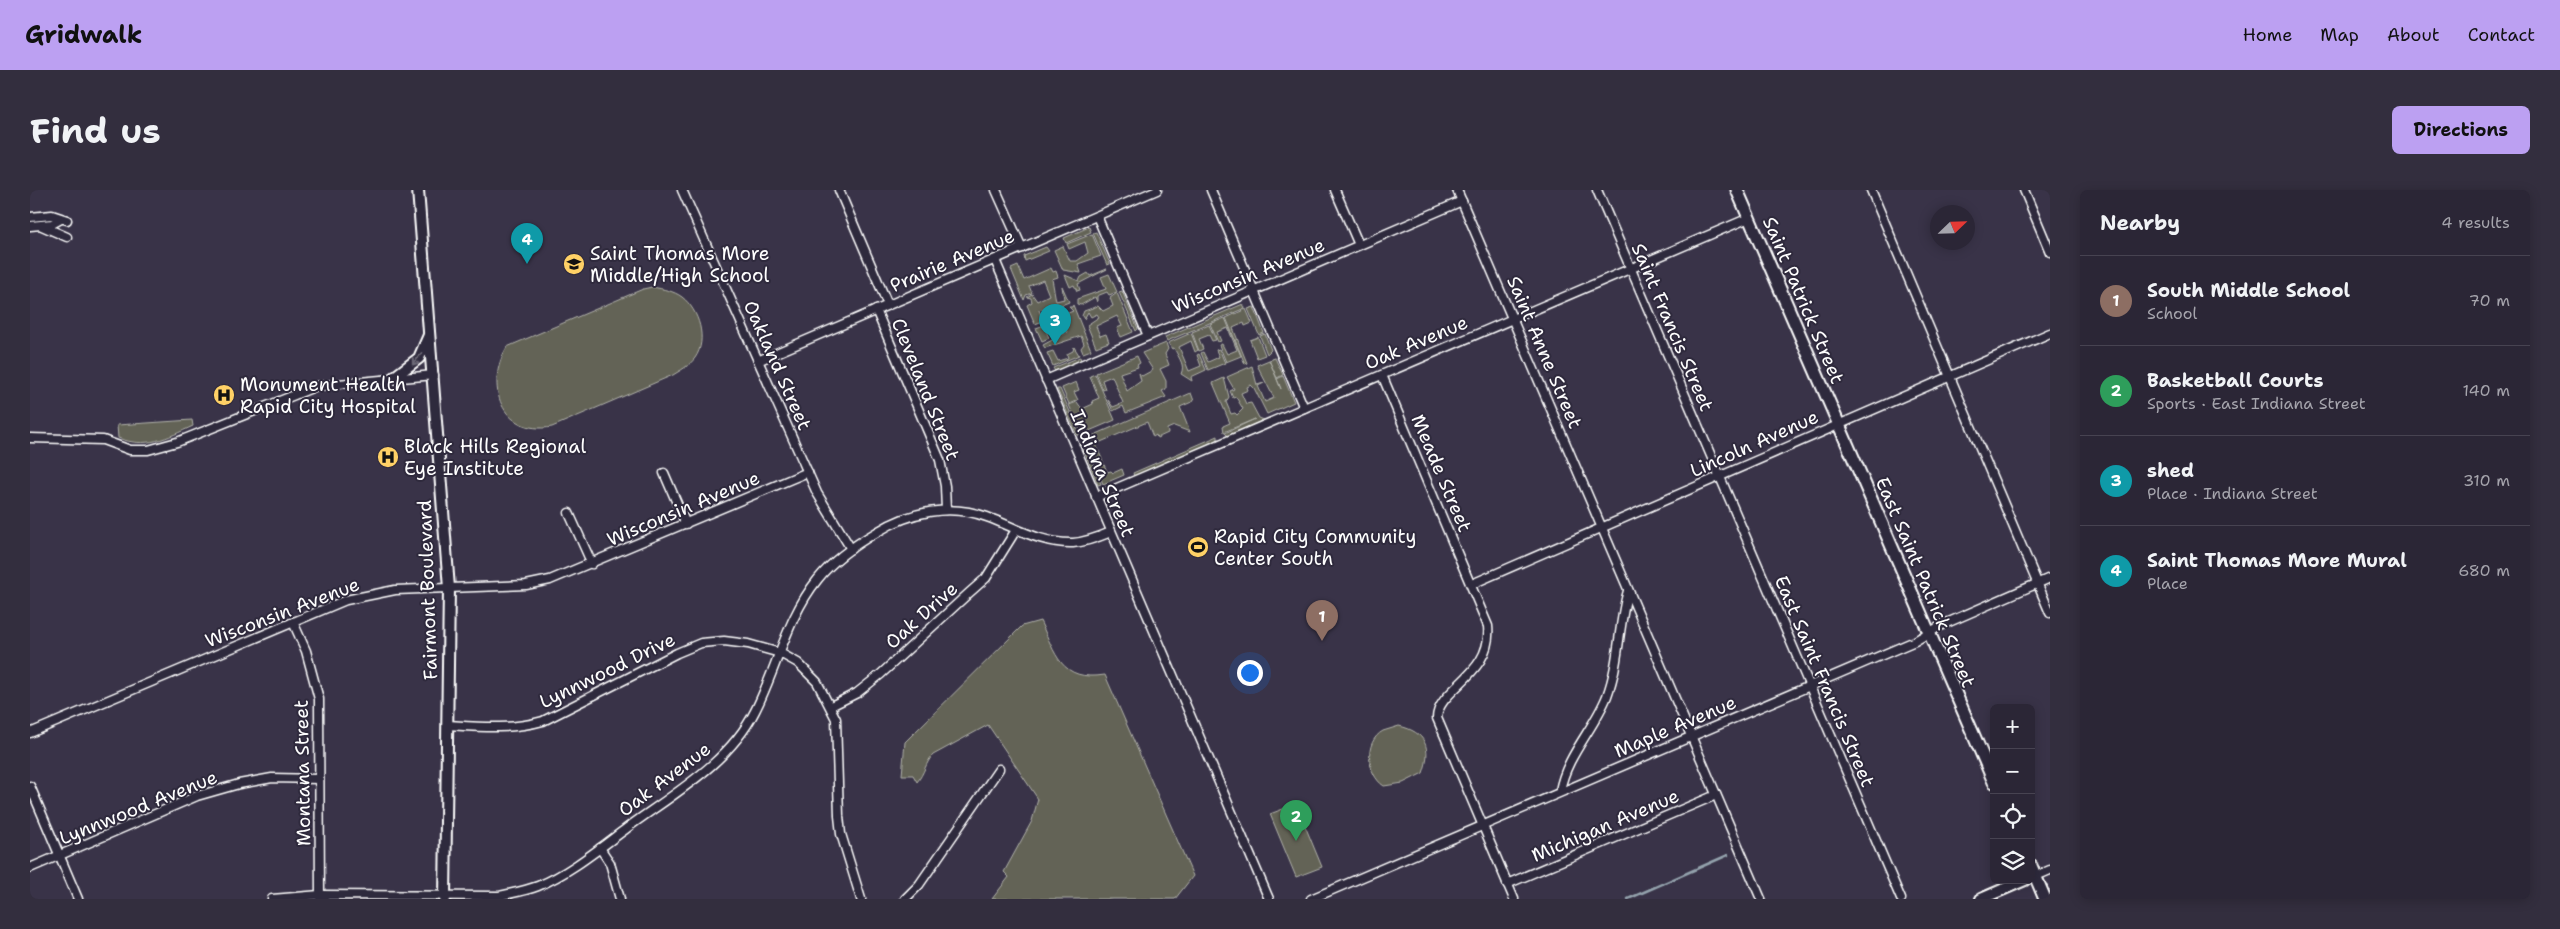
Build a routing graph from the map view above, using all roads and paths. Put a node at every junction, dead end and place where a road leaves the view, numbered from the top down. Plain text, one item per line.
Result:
1 (418, 190) edge
2 (682, 190) edge
3 (839, 190) edge
4 (996, 190) edge
5 (1157, 190) edge
6 (1211, 190) edge
7 (1336, 190) edge
8 (1458, 190) edge
9 (1597, 190) edge
10 (1738, 190) edge
11 (1871, 190) edge
12 (2024, 190) edge
13 (1462, 201) junction
14 (1097, 216) junction
15 (30, 217) edge
16 (1749, 218) junction
17 (40, 225) junction
18 (30, 226) edge
19 (67, 237) dead end
20 (1359, 245) junction
21 (1022, 248) junction
22 (2050, 252) edge
23 (995, 260) junction
24 (1630, 268) junction
25 (1254, 290) junction
26 (888, 305) junction
27 (876, 310) junction
28 (1513, 318) junction
29 (430, 332) junction
30 (2050, 333) edge
31 (1148, 336) junction
32 (760, 360) junction
33 (434, 375) junction
34 (1382, 375) junction
35 (1950, 376) junction
36 (393, 378) junction
37 (1046, 380) junction
38 (1304, 408) junction
39 (1839, 424) junction
40 (30, 438) edge
41 (808, 472) junction
42 (664, 473) dead end
43 (1719, 476) junction
44 (1096, 497) junction
45 (946, 510) junction
46 (569, 514) dead end
47 (686, 524) junction
48 (1602, 528) junction
49 (1016, 530) junction
50 (1111, 532) junction
51 (851, 549) junction
52 (592, 564) junction
53 (2050, 578) edge
54 (2037, 583) junction
55 (1472, 584) junction
56 (448, 588) junction
57 (1628, 591) junction
58 (2050, 613) edge
59 (293, 622) junction
60 (1928, 633) junction
61 (780, 652) junction
62 (1808, 686) junction
63 (831, 706) junction
64 (448, 725) junction
65 (30, 733) edge
66 (1690, 737) junction
67 (1000, 769) dead end
68 (1990, 773) edge
69 (319, 780) junction
70 (30, 786) edge
71 (1560, 791) junction
72 (1716, 795) junction
73 (1482, 826) junction
74 (600, 848) junction
75 (59, 856) junction
76 (30, 868) edge
77 (2050, 870) edge
78 (2035, 874) edge
79 (2035, 882) edge
80 (1507, 884) junction
81 (2013, 884) edge
82 (320, 897) edge
83 (445, 898) edge
84 (78, 899) edge
85 (272, 899) edge
86 (620, 899) edge
87 (861, 899) edge
88 (905, 899) edge
89 (1269, 899) edge
90 (1311, 899) edge
91 (1514, 899) edge
92 (1761, 899) edge
93 (1901, 899) edge
94 (1982, 899) edge
95 (2045, 899) edge

1 - 29 street, Fairmont Boulevard
2 - 32 street, Oakland Street
3 - 26 street, Cleveland Street
4 - 21 street
5 - 14 street, Prairie Avenue
6 - 25 street
7 - 20 street
8 - 13 street, Saint Anne Street
9 - 24 street, Saint Francis Street
10 - 16 main road, Saint Patrick Street
11 - 35 street
12 - 22 street
13 - 20 street, Wisconsin Avenue
13 - 28 street, Saint Anne Street
14 - 21 street, Prairie Avenue
14 - 31 street
15 - 17 street
16 - 24 street, Oak Avenue
16 - 39 main road, Saint Patrick Street
17 - 18 street
17 - 19 street
20 - 25 street, Wisconsin Avenue
21 - 23 street, Prairie Avenue
23 - 26 street, Prairie Avenue
23 - 37 street, Indiana Street
24 - 28 street, Oak Avenue
24 - 43 street, Saint Francis Street
25 - 31 street, Wisconsin Avenue
25 - 38 street
26 - 27 street, Prairie Avenue
27 - 32 street, Prairie Avenue
27 - 45 street, Cleveland Street
28 - 34 street, Oak Avenue
28 - 48 street, Saint Anne Street
29 - 33 street, Fairmont Boulevard
29 -> 36 street
30 - 35 street, Lincoln Avenue
31 - 37 street, Wisconsin Avenue
32 - 41 street, Oakland Street
33 - 36 street
33 - 56 street, Fairmont Boulevard
34 - 38 street, Oak Avenue
34 - 55 street, Meade Street
35 - 39 street, Lincoln Avenue
35 - 54 street
36 - 40 street
37 - 44 street, Indiana Street
38 - 44 street, Oak Avenue
39 - 43 street, Lincoln Avenue
39 - 60 main road, East Saint Patrick Street
41 - 47 street, Wisconsin Avenue
41 - 51 street, Oakland Street
42 - 47 street
43 - 48 street, Lincoln Avenue
43 - 62 street, East Saint Francis Street
44 - 50 street, Indiana Street
45 - 49 street, Oak Avenue
45 - 51 street, Oak Avenue
46 - 52 street
47 - 52 street, Wisconsin Avenue
48 - 55 street, Lincoln Avenue
48 - 57 street, Saint Anne Street
49 - 50 street, Oak Avenue
49 - 63 street, Oak Drive
50 - 89 street, Indiana Street
51 - 61 street, Oak Avenue
52 - 56 street, Wisconsin Avenue
53 - 54 street, Maple Avenue
54 - 58 street
54 - 60 street, Maple Avenue
55 - 73 street, Meade Street
56 - 59 street, Wisconsin Avenue
56 - 64 street, Fairmont Boulevard
57 - 66 street, Saint Anne Street
57 - 71 street
59 - 65 street, Wisconsin Avenue
59 - 69 street, Montana Street
60 - 62 street, Maple Avenue
60 - 68 main road, East Saint Patrick Street
61 - 63 street
61 - 64 street, Lynnwood Drive
61 - 74 street, Oak Avenue
62 - 66 street, Maple Avenue
62 - 93 street, East Saint Francis Street
63 - 87 street
64 - 83 street, Fairmont Boulevard
66 - 71 street, Maple Avenue
66 - 72 street, Saint Anne Street
67 - 88 street
69 - 75 street, Lynnwood Avenue
69 - 82 street, Montana Street
70 - 75 street
71 - 73 street, Maple Avenue
72 - 80 street, Michigan Avenue
72 - 92 street, Saint Anne Street
73 - 80 street, Meade Street
73 - 90 street, Maple Avenue
74 - 83 street, Oak Avenue
74 - 86 street
75 - 76 street, Lynnwood Avenue
75 - 84 street
77 - 78 street
79 - 95 main road
80 - 91 street, Meade Street
81 - 94 street
82 - 83 street, Oak Avenue
82 - 85 street, Oak Avenue

